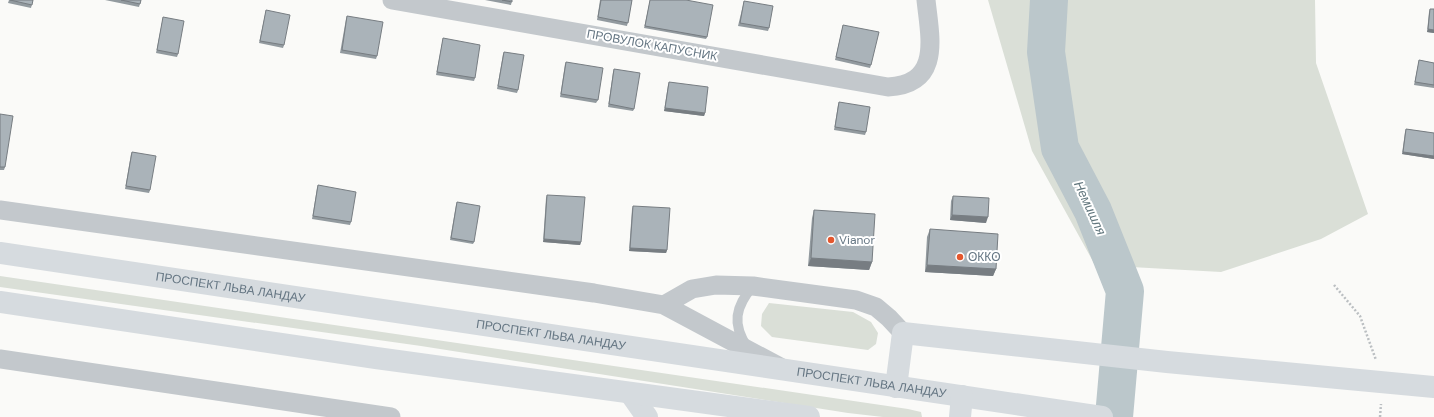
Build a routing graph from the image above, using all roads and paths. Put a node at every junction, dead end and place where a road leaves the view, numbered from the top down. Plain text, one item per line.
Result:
1 (392, 0) edge
2 (926, 0) edge
3 (0, 210) edge
4 (0, 253) edge
5 (753, 286) junction
6 (1334, 286) dead end
7 (0, 302) edge
8 (664, 305) junction
9 (903, 333) junction
10 (749, 350) junction
11 (0, 359) edge
12 (788, 371) junction
13 (1384, 382) junction
14 (896, 387) junction
15 (1434, 387) edge
16 (630, 393) junction
17 (961, 407) edge
18 (335, 413) edge
19 (797, 416) edge
20 (391, 417) edge
21 (647, 417) edge
22 (1102, 417) edge

1 - 2 street, ПРОВУЛОК КАПУСНИК
3 - 8 street
4 - 12 main road, ПРОСПЕКТ ЛЬВА ЛАНДАУ
5 - 8 street
5 - 9 street
5 - 10 lane
6 - 13 path
7 - 16 main road
8 - 10 street
9 - 13 main road
9 - 14 main road
10 - 12 street
11 - 18 street
12 - 14 main road, ПРОСПЕКТ ЛЬВА ЛАНДАУ
13 - 15 main road
14 - 17 main road, ПРОСПЕКТ ЛЬВА ЛАНДАУ
16 - 19 main road
16 - 21 main road
17 - 22 main road, ПРОСПЕКТ ЛЬВА ЛАНДАУ
18 - 20 street

